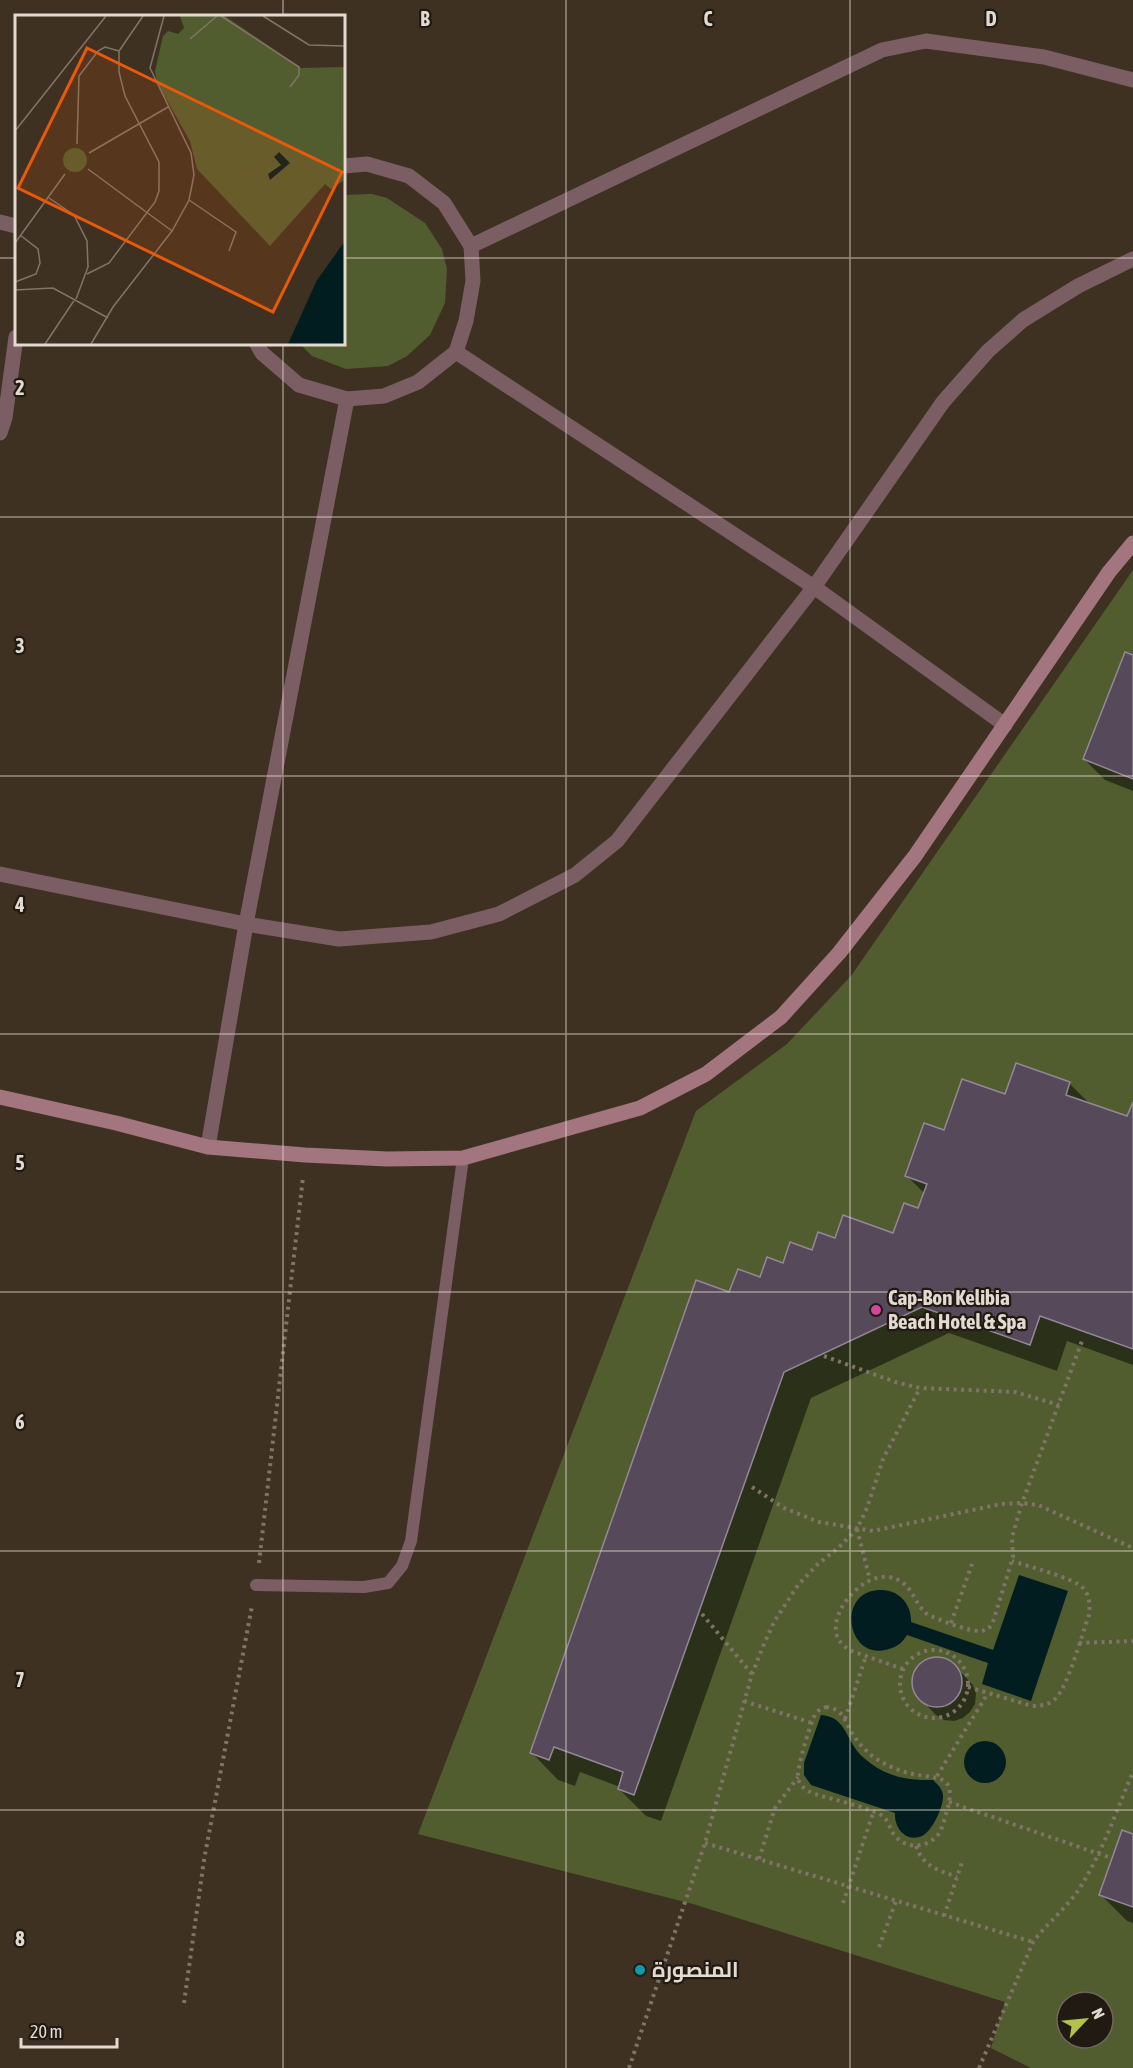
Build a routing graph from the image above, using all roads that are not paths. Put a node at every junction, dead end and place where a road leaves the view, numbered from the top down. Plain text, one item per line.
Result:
1 (1133, 80) edge
2 (345, 166) edge
3 (0, 222) edge
4 (15, 226) edge
5 (471, 246) junction
6 (1133, 259) edge
7 (15, 345) edge
8 (258, 345) edge
9 (456, 352) junction
10 (347, 399) junction
11 (0, 433) edge
12 (1133, 543) edge
13 (814, 587) junction
14 (1005, 725) junction
15 (0, 874) edge
16 (246, 924) junction
17 (0, 1097) edge
18 (208, 1147) junction
19 (463, 1158) junction
20 (256, 1584) dead end

1 - 5 street
2 - 5 street
3 - 4 street
5 - 9 street
6 - 13 street
7 - 11 street
8 - 10 street
9 - 10 street
9 - 13 street
10 - 16 street
12 - 14 street
13 - 14 street
13 - 16 street
14 - 19 street
15 - 16 street
16 - 18 street
17 - 18 street
18 - 19 street
19 - 20 lane

